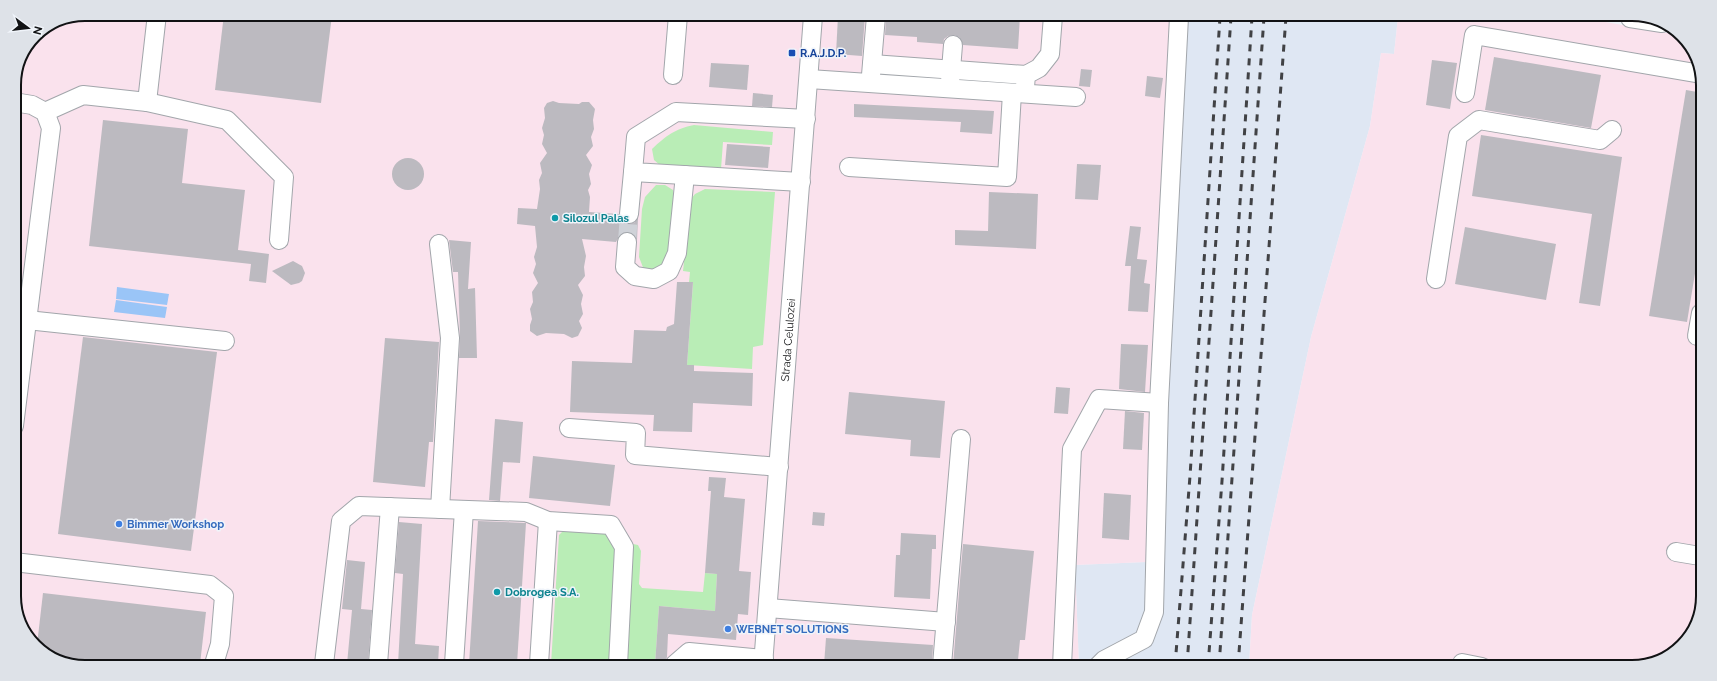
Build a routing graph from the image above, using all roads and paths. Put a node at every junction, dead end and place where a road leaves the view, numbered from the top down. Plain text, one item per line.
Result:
1 (156, 21) edge
2 (678, 21) edge
3 (813, 21) edge
4 (876, 21) edge
5 (1053, 21) edge
6 (1179, 21) edge
7 (953, 45) dead end
8 (872, 64) junction
9 (951, 69) junction
10 (1695, 73) edge
11 (1026, 74) junction
12 (673, 75) dead end
13 (809, 79) junction
14 (871, 83) junction
15 (950, 88) junction
16 (1018, 93) junction
17 (1465, 93) dead end
18 (1076, 97) dead end
19 (147, 102) junction
20 (21, 103) edge
21 (45, 112) junction
22 (806, 119) junction
23 (1612, 130) dead end
24 (849, 167) dead end
25 (633, 172) junction
26 (685, 175) junction
27 (801, 182) junction
28 (629, 214) tunnel mouth
29 (279, 240) dead end
30 (627, 242) tunnel mouth
31 (438, 244) dead end
32 (1436, 279) dead end
33 (28, 320) junction
34 (225, 341) dead end
35 (21, 373) edge
36 (1159, 403) junction
37 (569, 428) dead end
38 (961, 439) dead end
39 (779, 466) junction
40 (390, 507) junction
41 (440, 509) junction
42 (464, 510) junction
43 (548, 521) junction
44 (1676, 552) dead end
45 (1696, 555) edge
46 (21, 563) edge
47 (768, 608) junction
48 (946, 622) junction
49 (215, 660) edge
50 (324, 660) edge
51 (378, 660) edge
52 (454, 660) edge
53 (539, 660) edge
54 (618, 660) edge
55 (680, 660) edge
56 (748, 660) edge
57 (763, 660) edge
58 (942, 660) edge
59 (1065, 660) edge
60 (1104, 660) edge

1 - 19 street
2 - 12 street
3 - 13 street, Strada Celulozei
4 - 8 street
5 - 11 street
6 - 36 street
7 - 9 street
8 - 9 street
8 - 14 street
9 - 11 street
9 - 15 street
10 - 17 street
11 - 16 street
13 - 14 street
13 - 22 street, Strada Celulozei
14 - 15 street
15 - 16 street
16 - 18 street
16 - 24 street
19 - 21 street
19 - 29 street
20 - 21 street
21 - 33 street
22 - 25 street
22 - 27 street, Strada Celulozei
23 - 32 street
25 - 26 street
25 - 28 street
26 - 27 street
26 - 30 street
27 - 39 street, Strada Celulozei
31 - 41 street
33 - 34 street
33 - 35 street
36 - 59 street
36 - 60 street
37 - 39 street
38 - 48 street
39 - 47 street, Strada Celulozei
40 - 41 street
40 - 50 street
40 - 51 street
41 - 42 street
42 - 43 street
42 - 52 street
43 - 53 street
43 - 54 street
44 - 45 street
46 - 49 street
47 - 48 street
47 - 57 street, Strada Celulozei
48 - 58 street
55 - 56 street

